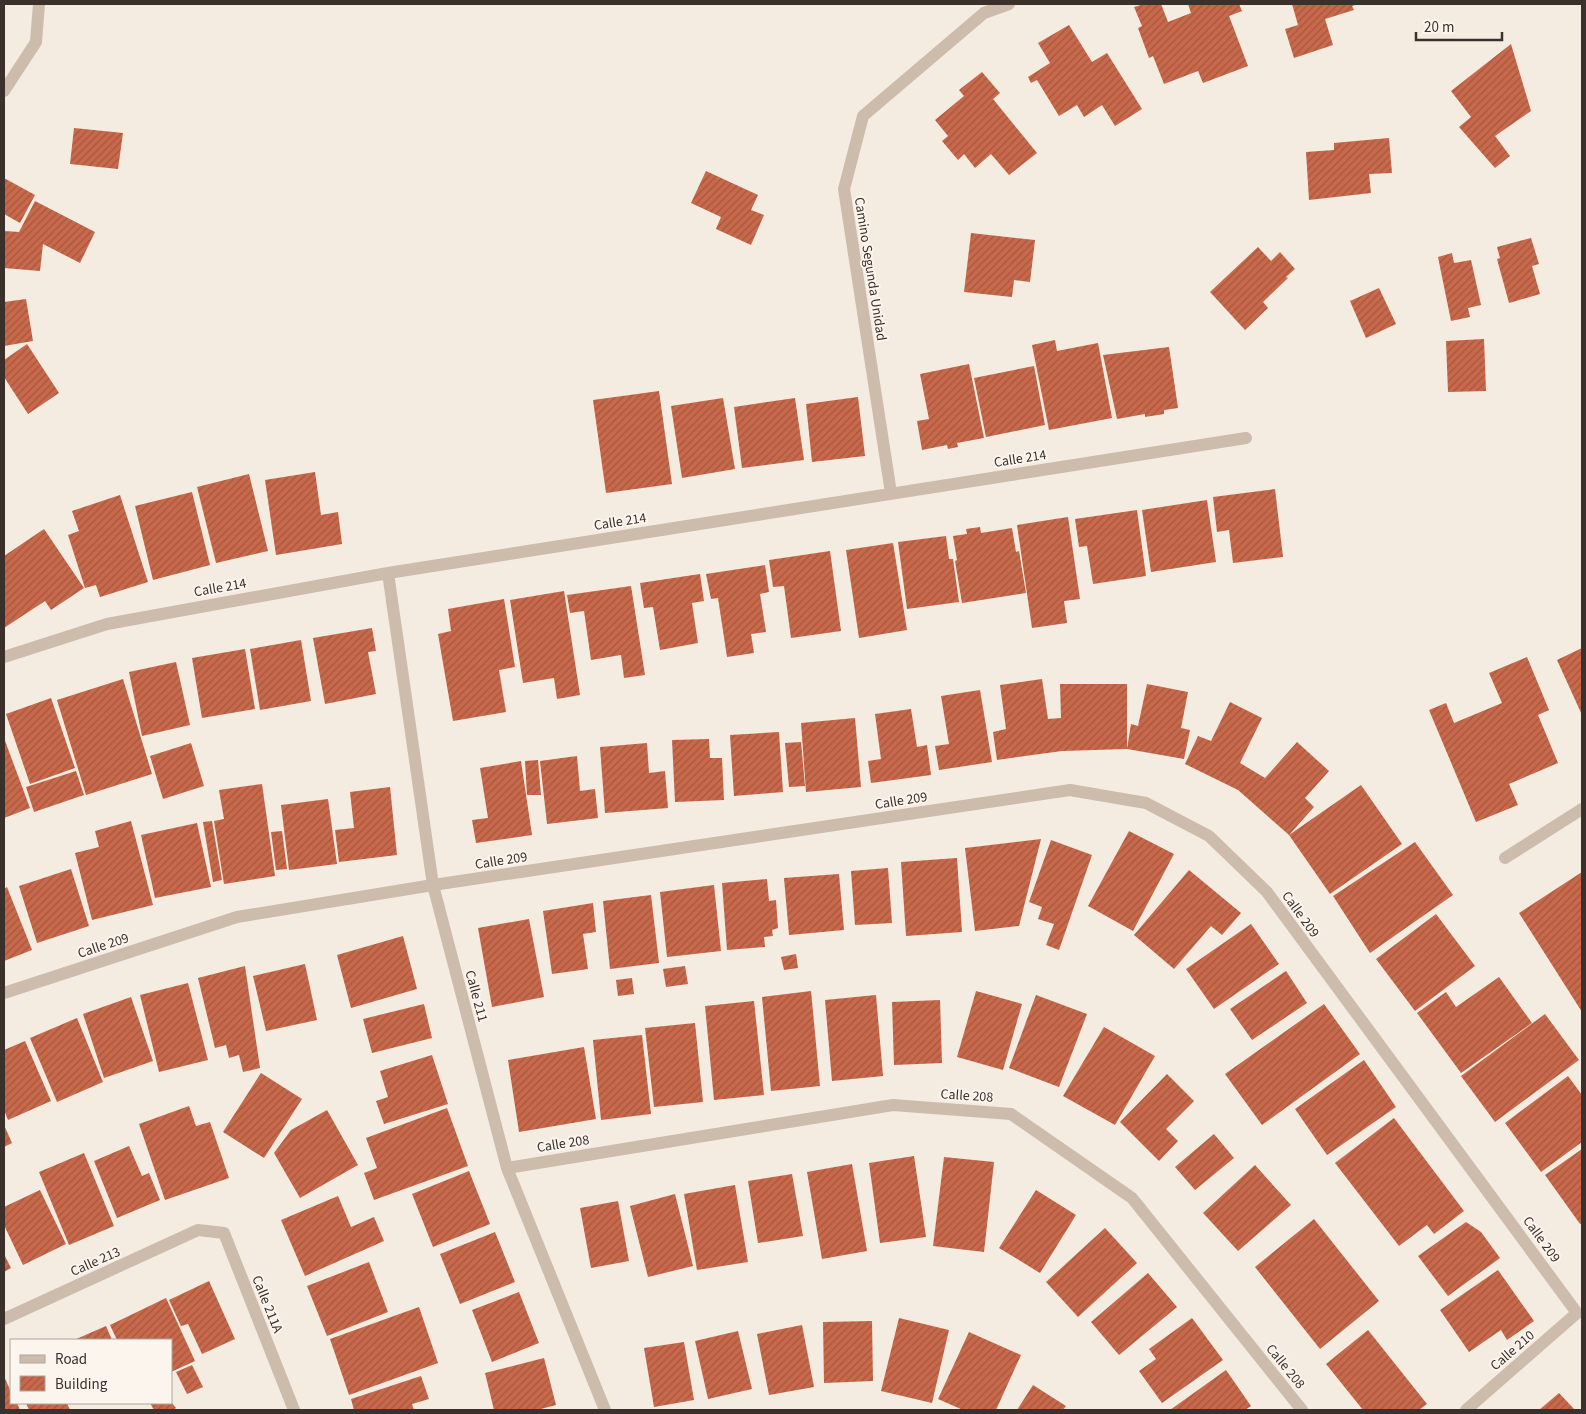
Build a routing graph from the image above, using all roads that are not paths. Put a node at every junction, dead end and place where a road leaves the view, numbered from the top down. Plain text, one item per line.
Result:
1 (39, 4) edge
2 (1010, 4) edge
3 (4, 91) edge
4 (1246, 438) dead end
5 (891, 493) junction
6 (388, 573) junction
7 (4, 658) edge
8 (1582, 809) edge
9 (1505, 858) dead end
10 (433, 886) junction
11 (4, 993) edge
12 (507, 1168) junction
13 (198, 1230) joint
14 (1577, 1312) joint
15 (4, 1318) edge
16 (294, 1410) edge
17 (605, 1410) edge
18 (1302, 1410) edge
19 (1466, 1410) edge

1 - 3 street
2 - 5 street, Camino Segunda Unidad
4 - 5 street, Calle 214
5 - 6 street, Calle 214
6 - 7 street, Calle 214
6 - 10 street, Calle 211
8 - 9 street
10 - 11 street, Calle 209
10 - 12 street, Calle 211
10 - 14 street, Calle 209
12 - 17 street, Calle 211
12 - 18 street, Calle 208
13 - 15 street, Calle 213
13 - 16 street, Calle 211A
14 - 19 street, Calle 210

